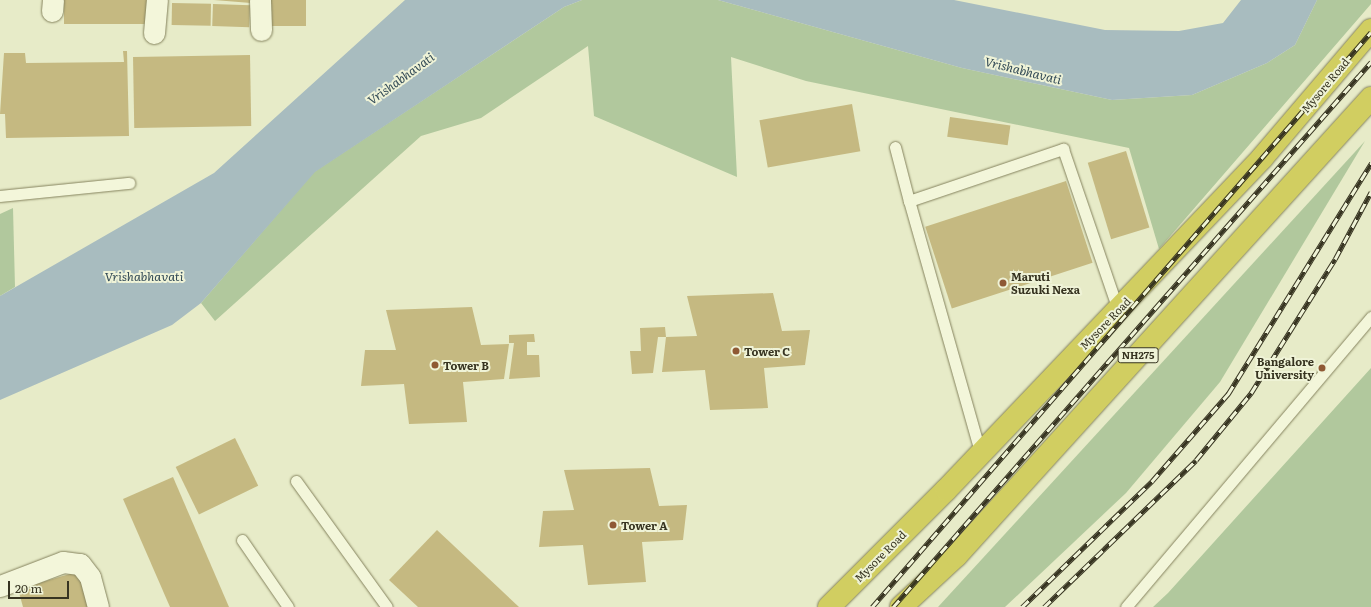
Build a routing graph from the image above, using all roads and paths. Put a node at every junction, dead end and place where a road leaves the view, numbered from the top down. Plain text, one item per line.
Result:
1 (157, 0) edge
2 (260, 0) edge
3 (261, 30) dead end
4 (1371, 30) edge
5 (154, 33) dead end
6 (1371, 98) edge
7 (895, 147) dead end
8 (129, 182) dead end
9 (0, 196) edge
10 (909, 201) junction
11 (1118, 310) junction
12 (1371, 317) edge
13 (980, 454) junction
14 (296, 481) dead end
15 (242, 540) dead end
16 (0, 586) edge
17 (98, 607) edge
18 (288, 607) edge
19 (387, 607) edge
20 (829, 607) edge
21 (901, 607) edge
22 (1126, 607) edge

1 - 5 street
2 - 3 street
4 - 11 highway, Mysore Road
6 - 21 highway, NH275
7 - 10 lane
8 - 9 lane
10 - 11 lane
10 - 13 lane
11 - 13 highway, Mysore Road
12 - 22 lane
13 - 20 highway, Mysore Road
14 - 19 lane
15 - 18 lane
16 - 17 street

